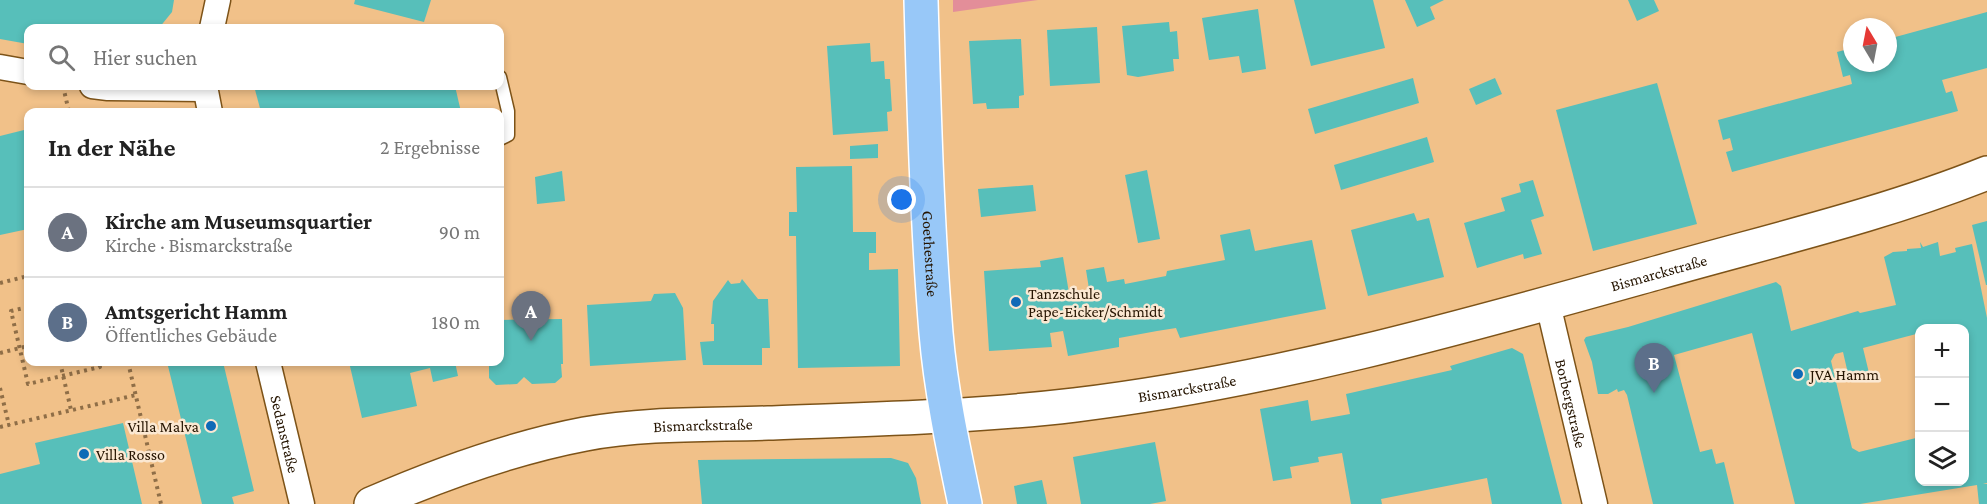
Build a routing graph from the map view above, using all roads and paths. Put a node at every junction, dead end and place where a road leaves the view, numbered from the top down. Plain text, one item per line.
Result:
1 (218, 0) edge
2 (921, 0) edge
3 (215, 24) edge
4 (0, 67) edge
5 (24, 71) edge
6 (64, 90) edge
7 (206, 90) edge
8 (503, 90) edge
9 (68, 108) edge
10 (209, 108) edge
11 (504, 137) edge
12 (1987, 173) edge
13 (24, 277) edge
14 (0, 283) edge
15 (1548, 304) junction
16 (24, 308) edge
17 (24, 347) edge
18 (20, 348) junction
19 (0, 353) edge
20 (61, 366) edge
21 (100, 366) edge
22 (129, 366) edge
23 (269, 366) edge
24 (63, 376) junction
25 (0, 388) edge
26 (136, 395) junction
27 (71, 410) junction
28 (947, 417) junction
29 (9, 425) junction
30 (0, 427) edge
31 (161, 504) edge
32 (302, 504) edge
33 (371, 504) edge
34 (965, 504) edge
35 (1595, 504) edge

1 - 3 street
2 - 28 main road, Goethestraße
4 - 5 street
6 - 9 path
7 - 10 street
8 - 11 lane
12 - 15 street, Bismarckstraße
13 - 14 path
15 - 28 street, Bismarckstraße
15 - 35 street, Borbergstraße
16 - 18 path
17 - 18 path
18 - 19 path
18 - 24 path
20 - 24 path
21 - 24 path
22 - 26 path
23 - 32 street, Sedanstraße
24 - 27 path
25 - 29 path
26 - 27 path
26 - 31 path
27 - 29 path
28 - 33 street, Bismarckstraße
28 - 34 main road, Goethestraße
29 - 30 path

